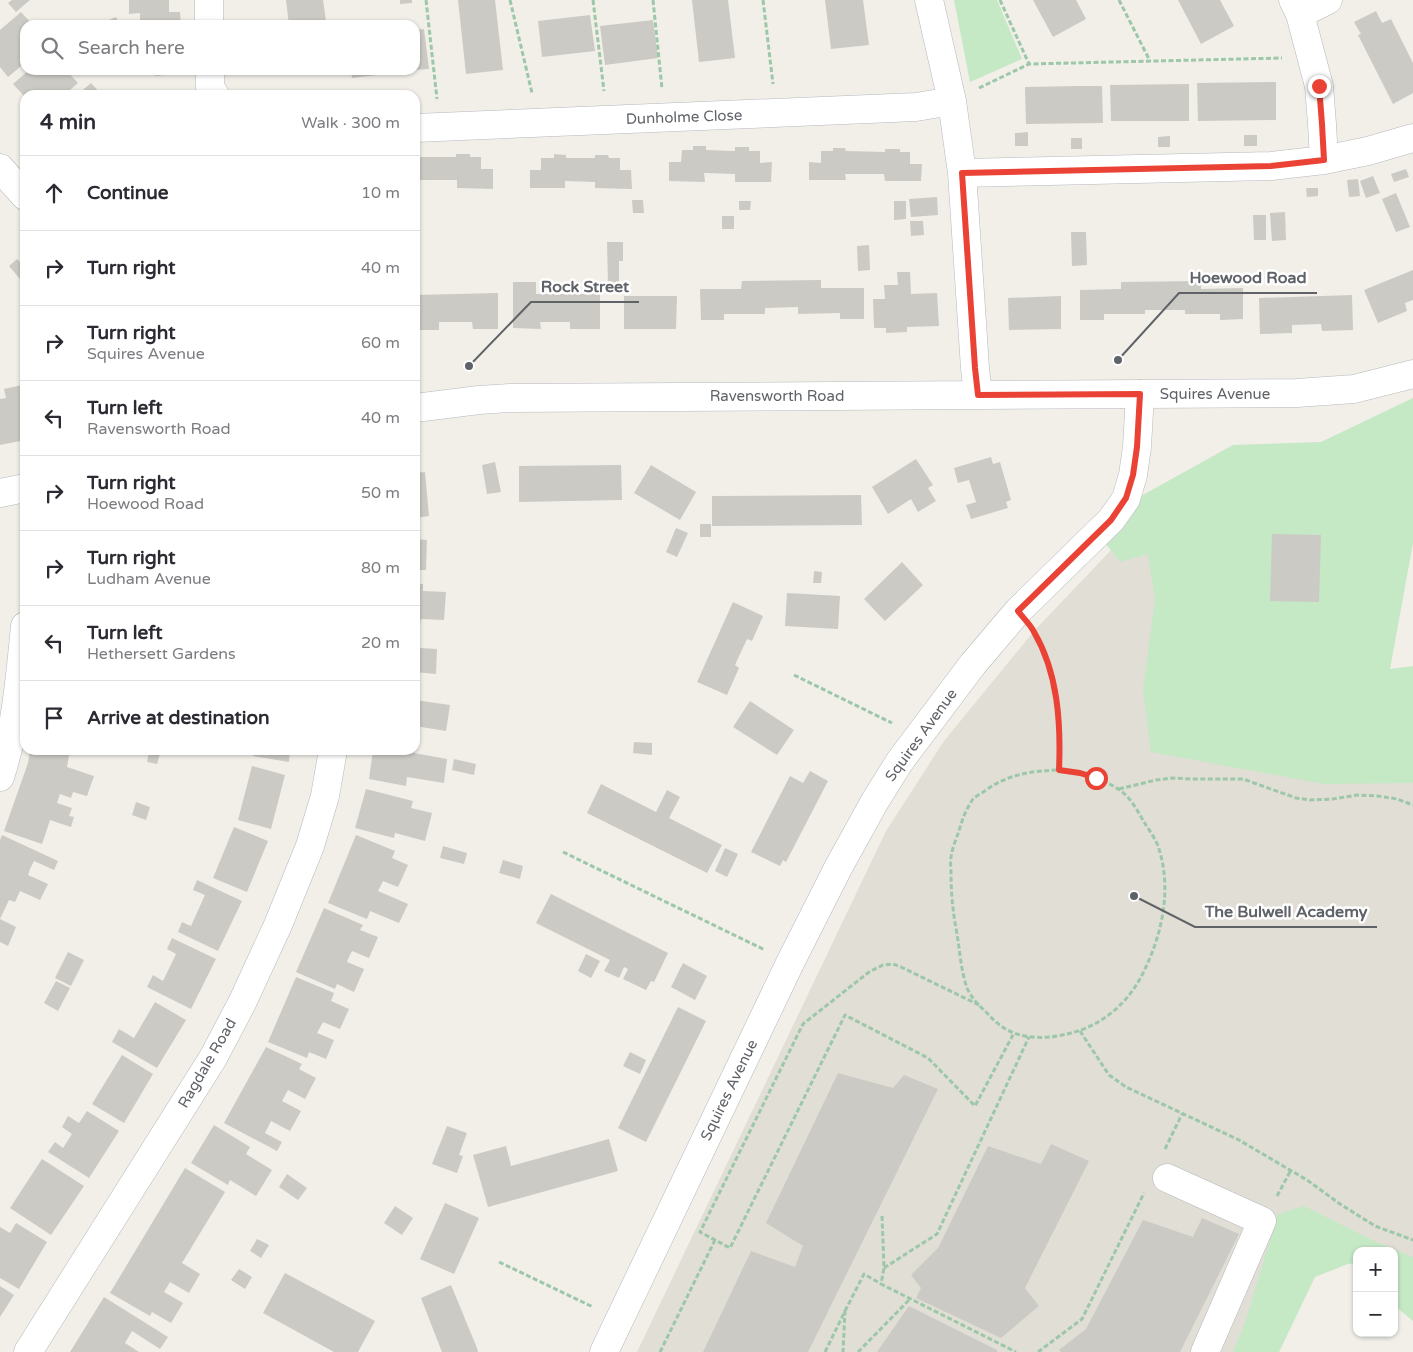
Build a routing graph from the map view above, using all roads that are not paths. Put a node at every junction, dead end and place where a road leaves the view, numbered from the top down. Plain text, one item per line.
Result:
1 (209, 0) edge
2 (929, 0) edge
3 (1328, 0) edge
4 (1297, 7) edge
5 (209, 20) edge
6 (210, 75) edge
7 (211, 90) edge
8 (952, 101) junction
9 (428, 127) edge
10 (1413, 138) edge
11 (1324, 160) junction
12 (0, 168) edge
13 (962, 173) junction
14 (20, 190) edge
15 (1413, 374) edge
16 (1140, 394) junction
17 (978, 395) junction
18 (420, 407) edge
19 (20, 489) edge
20 (0, 493) edge
21 (20, 677) edge
22 (332, 755) edge
23 (0, 777) edge
24 (1157, 1181) road end
25 (28, 1352) edge
26 (604, 1352) edge
27 (1205, 1352) edge

1 - 5 street
2 - 8 street
3 - 4 street
4 - 11 street
6 - 7 street
8 - 9 street, Dunholme Close
8 - 13 street
10 - 11 street
11 - 13 street
12 - 14 street
13 - 17 street
15 - 16 street, Squires Avenue
16 - 17 street, Ravensworth Road
16 - 26 street, Squires Avenue
17 - 18 street, Ravensworth Road
19 - 20 street
21 - 23 street
22 - 25 street, Ragdale Road
24 - 27 street

